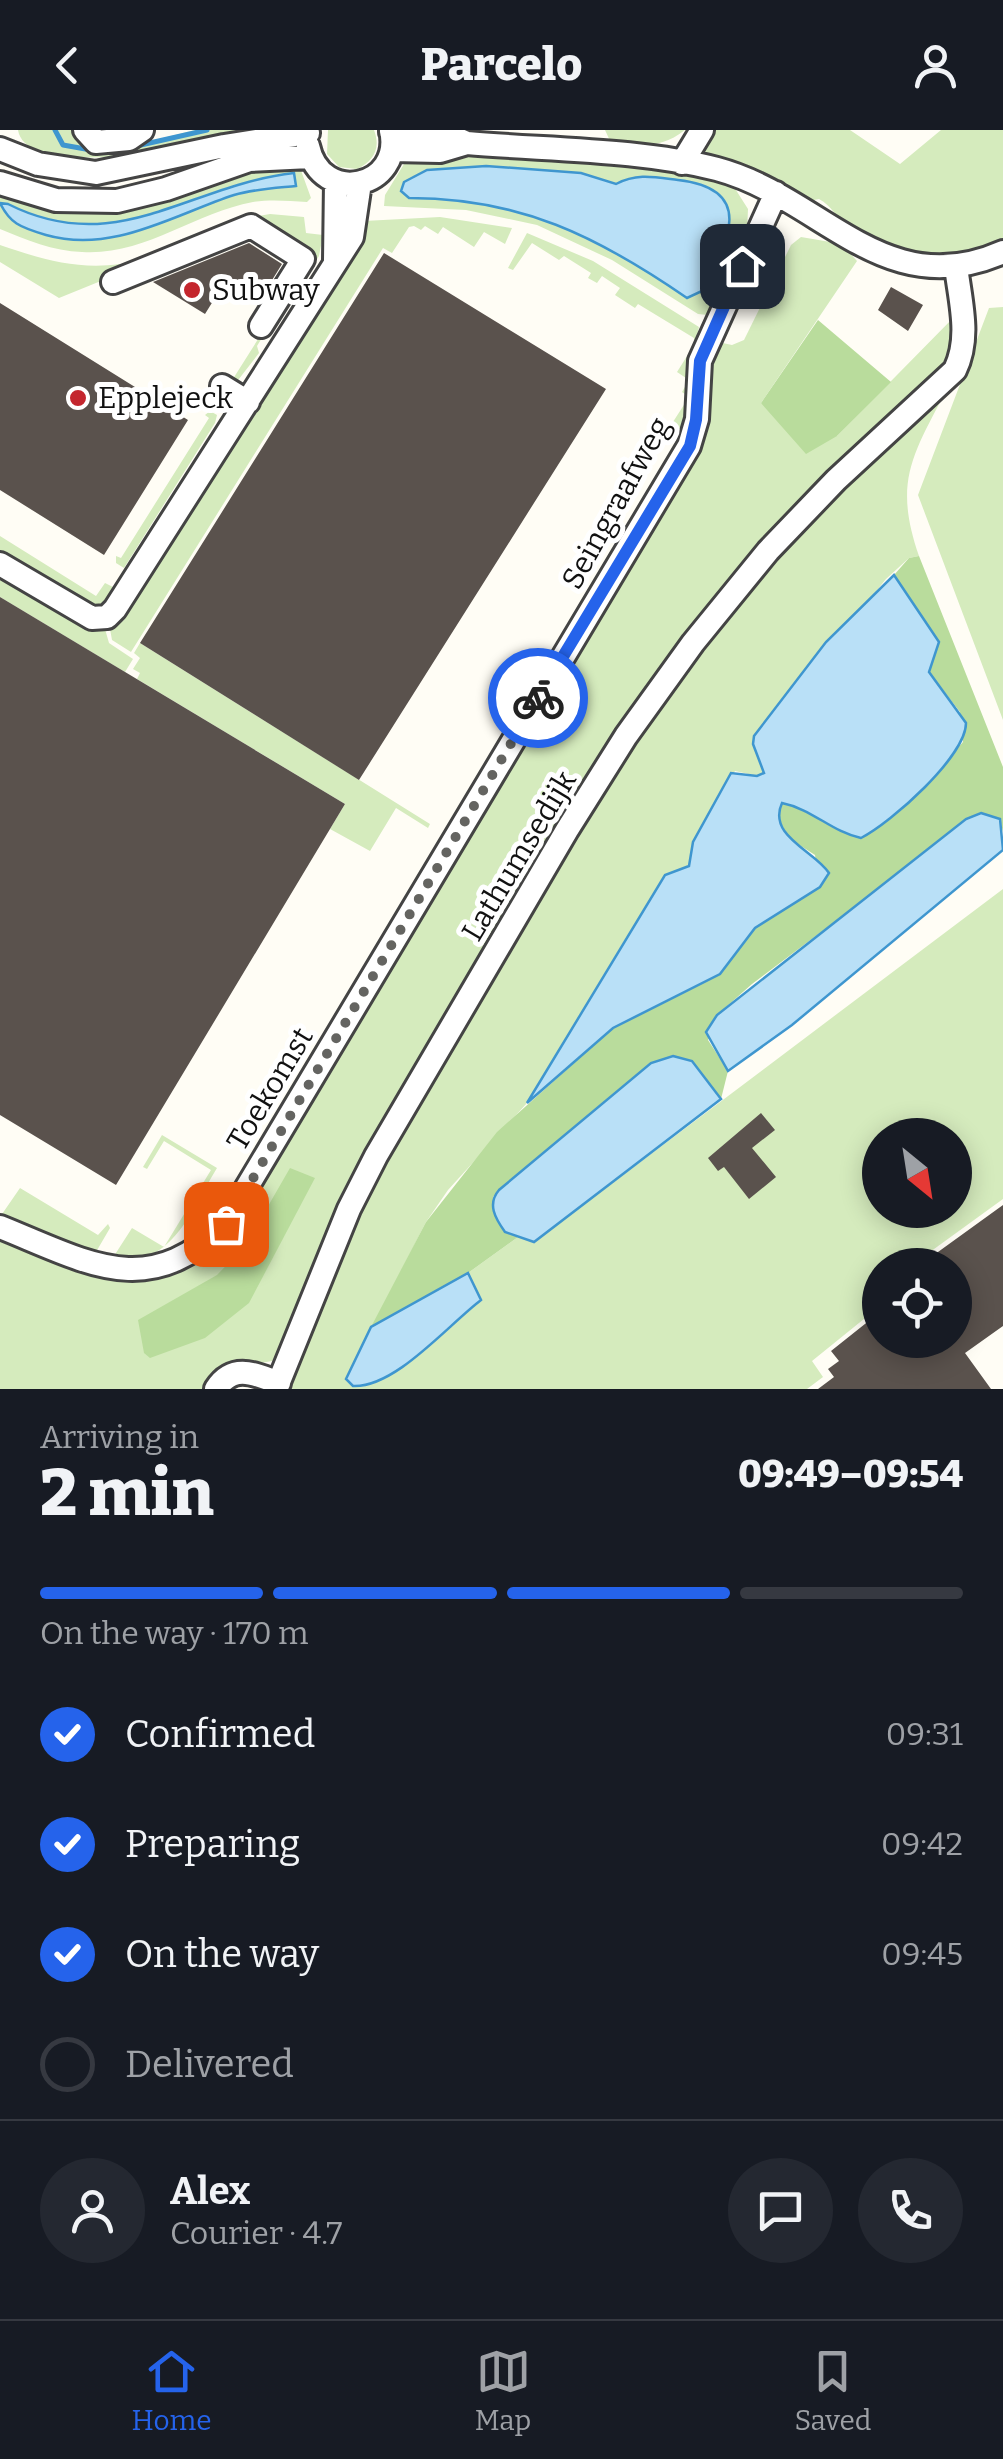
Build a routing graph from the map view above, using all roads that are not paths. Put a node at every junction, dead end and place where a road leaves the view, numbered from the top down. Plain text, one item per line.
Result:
1 (85, 130) edge
2 (142, 130) edge
3 (702, 130) edge
4 (309, 132) edge
5 (391, 137) edge
6 (591, 142) edge
7 (0, 148) edge
8 (310, 157) junction
9 (682, 162) junction
10 (336, 182) junction
11 (0, 183) edge
12 (360, 183) junction
13 (776, 193) junction
14 (1003, 252) edge
15 (334, 260) junction
16 (956, 266) junction
17 (112, 282) dead end
18 (261, 326) dead end
19 (222, 386) dead end
20 (248, 402) junction
21 (0, 564) edge
22 (462, 824) joint
23 (0, 1227) edge
24 (278, 1386) edge
25 (216, 1389) edge

1 - 2 street
3 - 9 street
4 - 7 street
4 - 8 street
5 - 6 street
5 - 12 street
6 - 9 street
8 - 10 street
8 - 11 street
9 - 13 street
10 - 12 street
10 - 15 street
12 - 15 street
13 - 16 street
13 - 22 street, Seingraafweg
14 - 16 street
15 - 20 street
16 - 24 street, Lathumsedijk
17 - 18 street
19 - 20 street
20 - 21 street
22 - 23 street, Toekomst
24 - 25 street, Lathumsedijk

